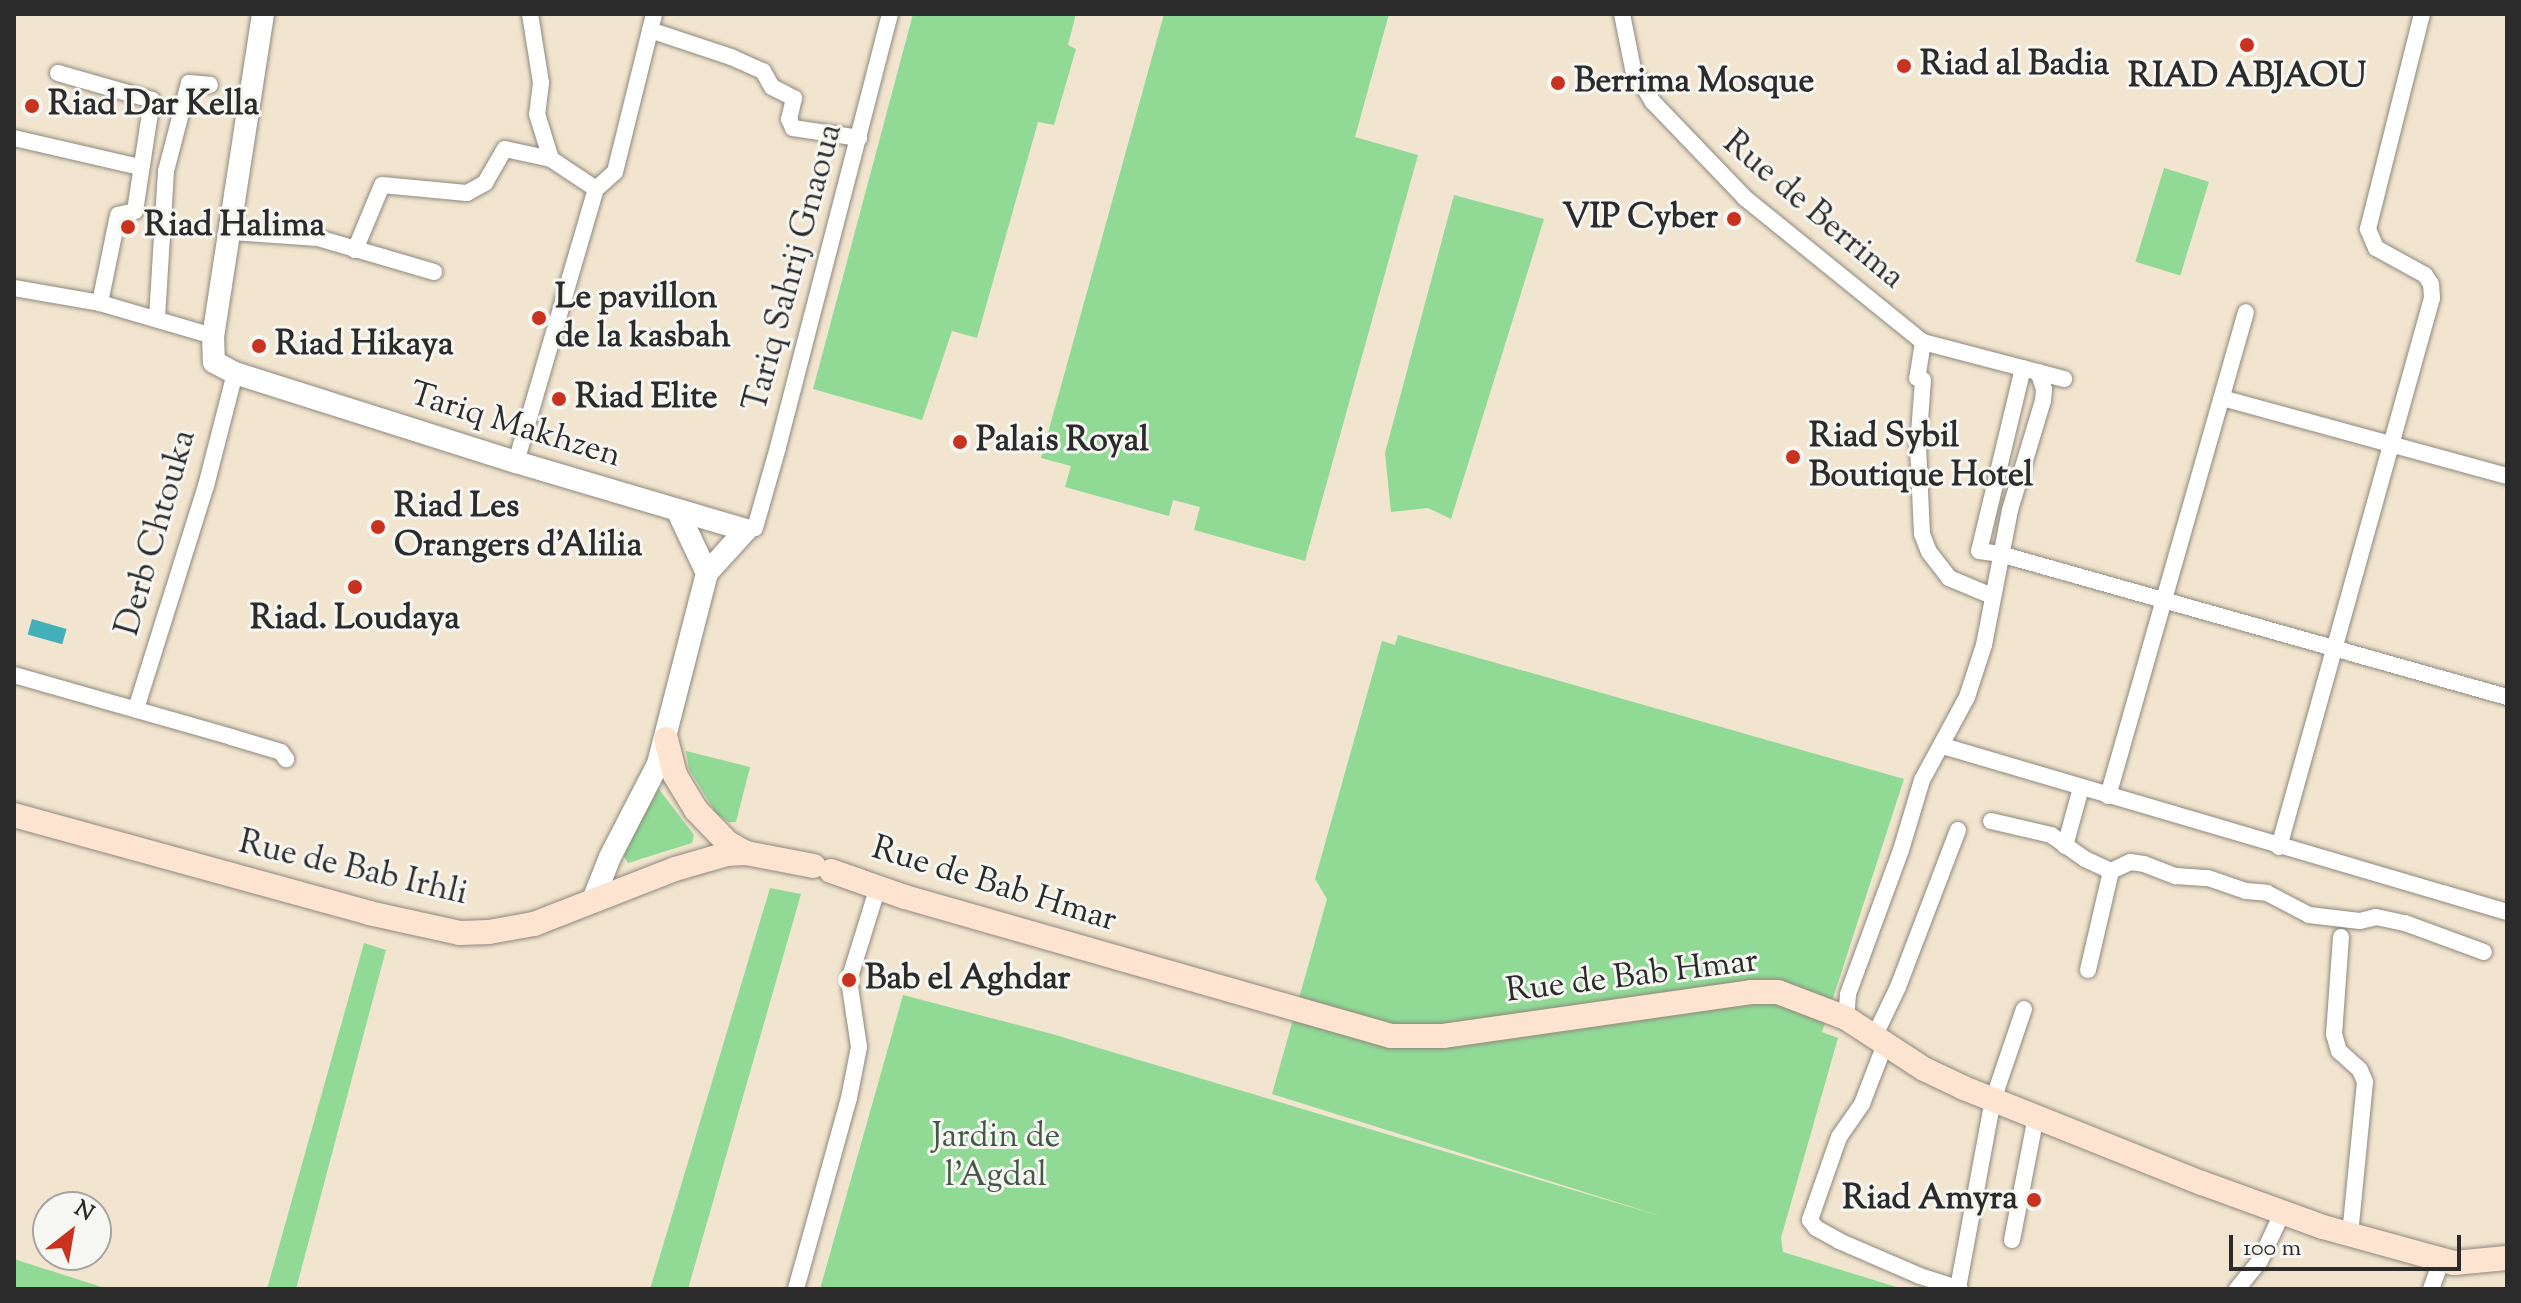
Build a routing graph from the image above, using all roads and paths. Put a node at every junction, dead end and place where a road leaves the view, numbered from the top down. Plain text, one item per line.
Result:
1 (263, 14) edge
2 (530, 14) edge
3 (890, 14) edge
4 (1622, 14) edge
5 (2422, 14) edge
6 (652, 22) edge
7 (58, 73) dead end
8 (210, 85) dead end
9 (14, 138) edge
10 (859, 138) junction
11 (551, 159) junction
12 (140, 167) junction
13 (596, 189) junction
14 (232, 232) junction
15 (355, 250) junction
16 (434, 272) dead end
17 (14, 288) edge
18 (100, 303) junction
19 (2246, 312) dead end
20 (157, 318) junction
21 (213, 336) junction
22 (1923, 342) junction
23 (2031, 370) junction
24 (235, 373) junction
25 (2064, 379) dead end
26 (2222, 398) junction
27 (2393, 444) junction
28 (516, 462) junction
29 (2507, 476) edge
30 (678, 512) junction
31 (746, 530) junction
32 (2000, 554) junction
33 (707, 573) junction
34 (1992, 596) junction
35 (2164, 600) junction
36 (2335, 648) junction
37 (14, 675) edge
38 (2507, 697) edge
39 (136, 709) junction
40 (666, 739) junction
41 (1943, 746) junction
42 (286, 759) dead end
43 (2081, 788) junction
44 (2108, 796) junction
45 (14, 815) edge
46 (1991, 821) dead end
47 (1958, 830) dead end
48 (2065, 846) junction
49 (2279, 847) junction
50 (746, 853) junction
51 (822, 869) joint
52 (2111, 871) junction
53 (878, 887) junction
54 (593, 900) junction
55 (2507, 912) edge
56 (2341, 937) dead end
57 (2484, 952) dead end
58 (2088, 970) dead end
59 (2024, 1009) dead end
60 (1846, 1018) junction
61 (1880, 1040) junction
62 (1993, 1100) junction
63 (2036, 1116) junction
64 (2283, 1211) junction
65 (2350, 1235) junction
66 (2012, 1240) dead end
67 (2507, 1258) edge
68 (2442, 1259) junction
69 (796, 1289) edge
70 (1959, 1289) edge
71 (2237, 1289) edge
72 (2431, 1289) edge

1 - 14 street
2 - 11 street
3 - 10 street, Tariq Sahrij Gnaoua
4 - 22 street, Rue de Berrima
5 - 27 street
6 - 10 street
6 - 13 street
7 - 12 street
8 - 20 street
9 - 12 street
10 - 31 street, Tariq Sahrij Gnaoua
11 - 13 street
11 - 15 street
12 - 18 street
13 - 28 street
14 - 15 street
14 - 21 street
15 - 16 street
17 - 18 street
18 - 20 street
19 - 26 street
20 - 21 street
21 - 24 street
22 - 23 street, Rue de Berrima
22 - 34 street
23 - 25 street, Rue de Berrima
23 - 32 street
23 - 32 street
24 - 28 street, Tariq Makhzen
24 - 39 street, Derb Chtouka
26 - 27 street
26 - 35 street
27 - 29 street
27 - 36 street
28 - 30 street, Tariq Makhzen
30 - 31 street, Tariq Makhzen
30 - 33 street
31 - 33 street
32 - 34 street
32 - 35 street
33 - 40 street
34 - 41 street
35 - 36 street
35 - 44 street
36 - 38 street
36 - 49 street
37 - 39 street
39 - 42 street
40 - 50 main road
40 - 54 street
41 - 43 street
41 - 60 street
43 - 44 street
43 - 48 street
44 - 49 street
45 - 54 main road, Rue de Bab Irhli
46 - 48 street
47 - 61 street
48 - 52 street
49 - 55 street
50 - 51 main road, Rue de Bab Irhli
50 - 54 main road, Rue de Bab Irhli
51 - 53 main road, Rue de Bab Hmar
52 - 57 street
52 - 58 street
53 - 60 main road, Rue de Bab Hmar
53 - 69 street
56 - 65 street
59 - 62 street
60 - 61 main road, Rue de Bab Hmar
61 - 62 main road, Rue de Bab Hmar
61 - 70 street
62 - 63 main road, Rue de Bab Hmar
62 - 70 street
63 - 64 main road, Rue de Bab Hmar
63 - 66 street
64 - 65 main road, Rue de Bab Hmar
64 - 71 street
65 - 68 main road, Rue de Bab Hmar
67 - 68 main road, Rue de Bab Hmar
68 - 72 street

